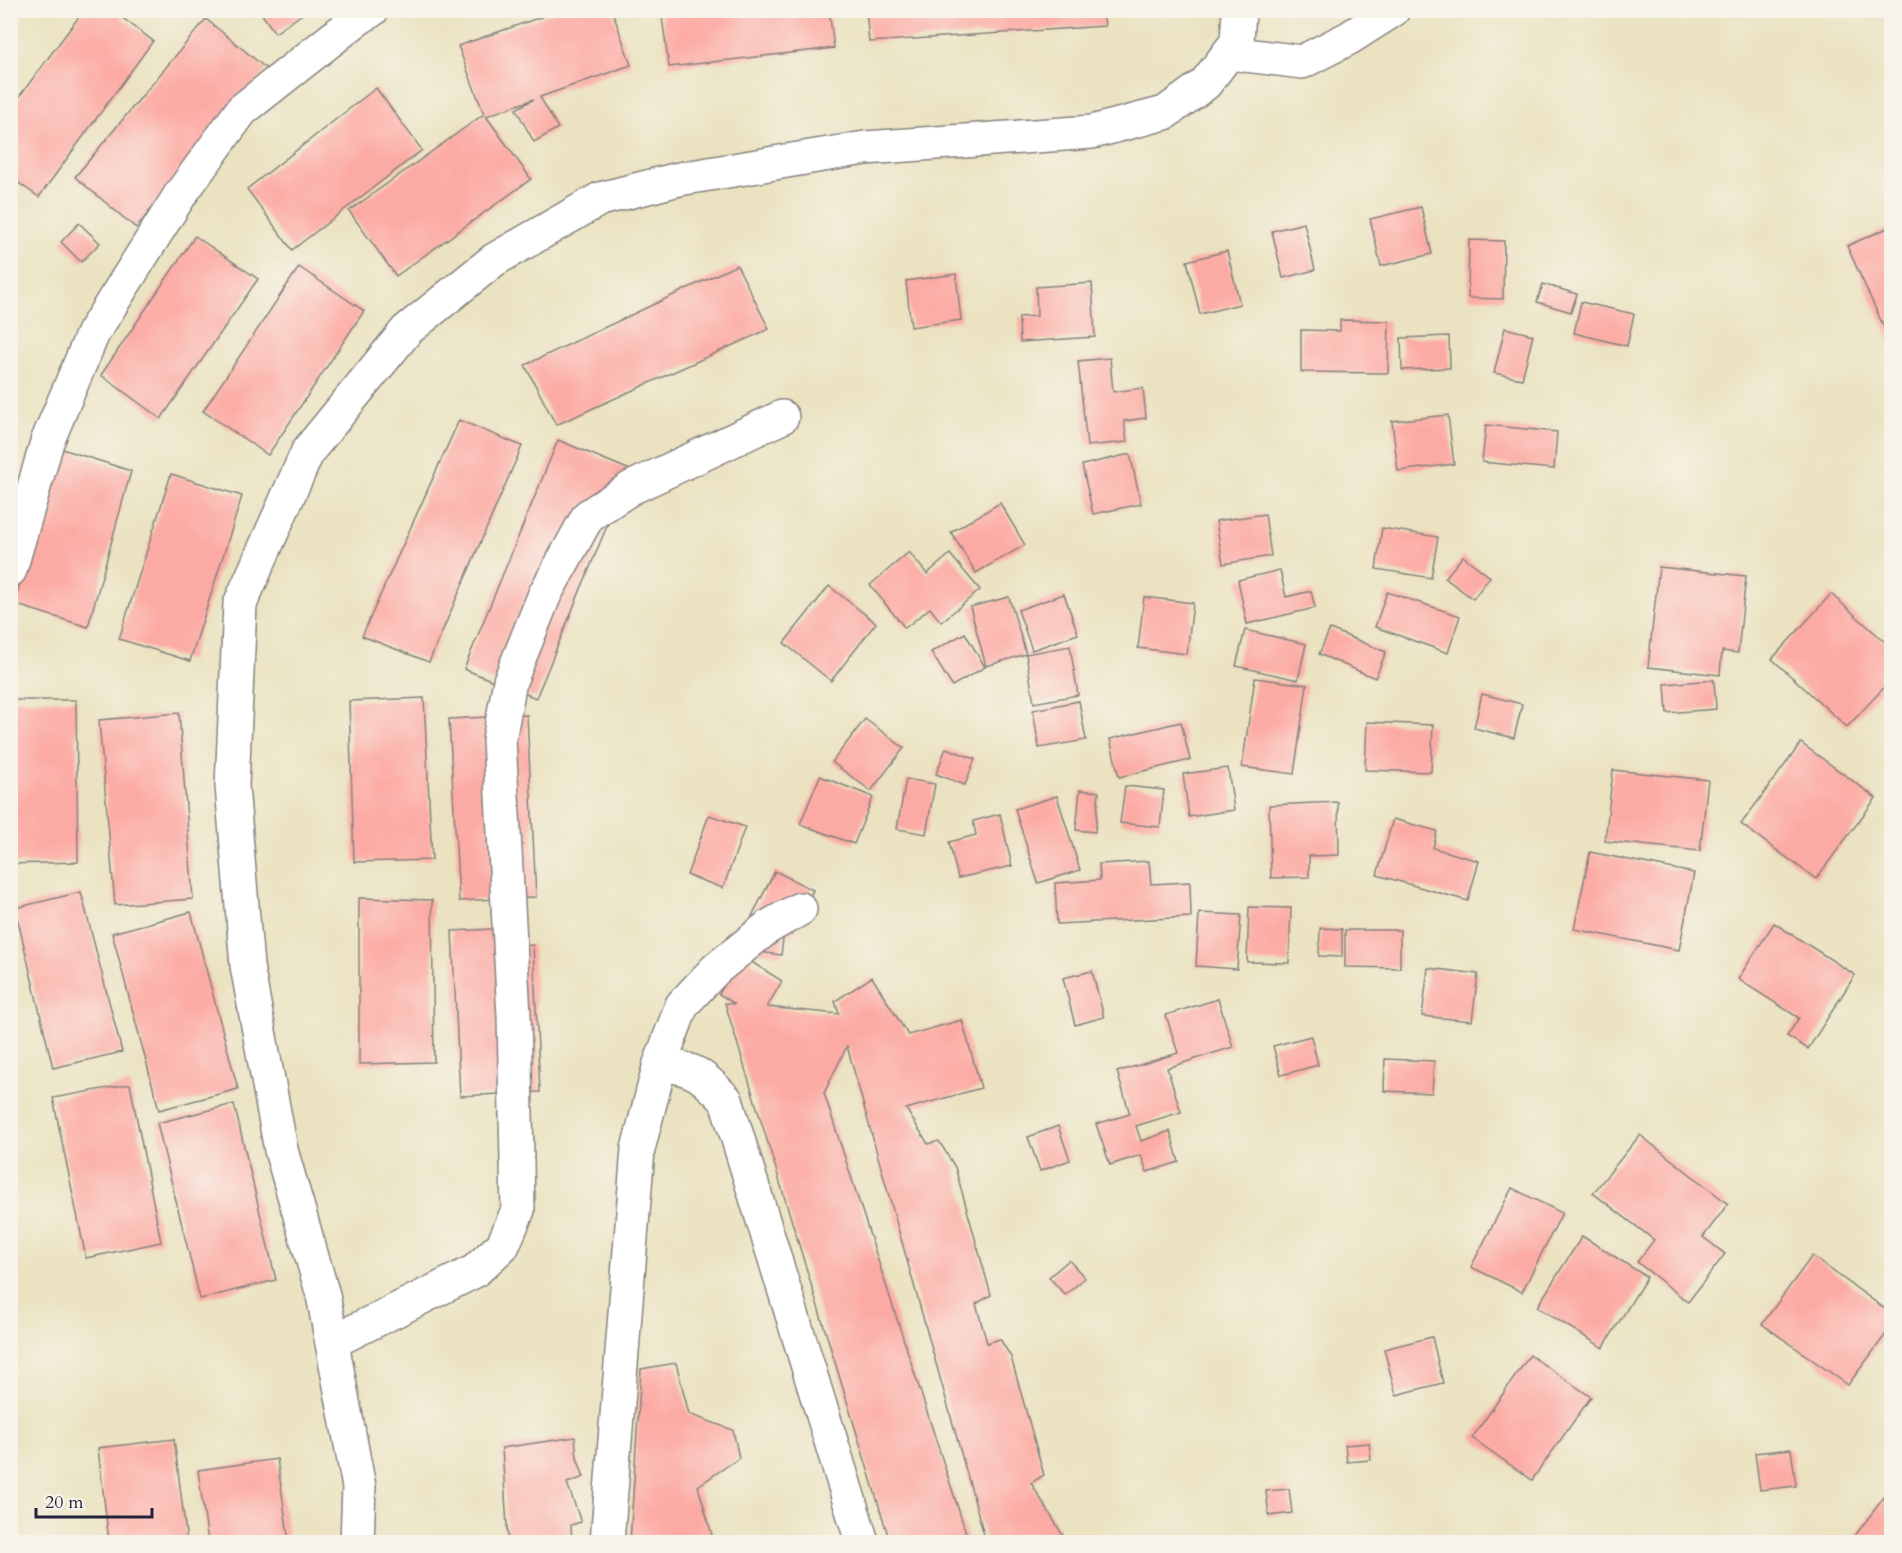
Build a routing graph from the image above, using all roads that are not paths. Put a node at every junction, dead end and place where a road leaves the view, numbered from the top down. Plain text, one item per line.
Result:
1 (372, 10) edge
2 (1239, 10) edge
3 (1393, 10) edge
4 (1229, 52) junction
5 (782, 417) dead end
6 (10, 570) edge
7 (801, 909) dead end
8 (660, 1064) junction
9 (332, 1342) junction
10 (357, 1542) edge
11 (607, 1542) edge
12 (862, 1542) edge

1 - 6 street
2 - 4 street
3 - 4 street
4 - 9 street
5 - 9 street
7 - 8 street
8 - 11 street
8 - 12 street
9 - 10 street

